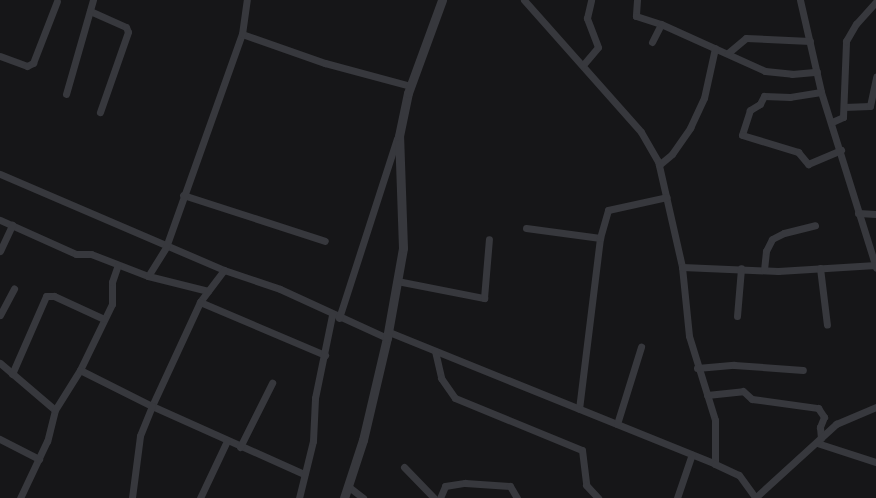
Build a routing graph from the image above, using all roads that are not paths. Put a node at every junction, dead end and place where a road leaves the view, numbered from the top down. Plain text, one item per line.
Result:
1 (93, 0) edge
2 (247, 0) edge
3 (442, 0) edge
4 (524, 0) edge
5 (538, 0) edge
6 (591, 0) edge
7 (637, 0) edge
8 (800, 0) edge
9 (56, 1) edge
10 (876, 2) edge
11 (532, 8) junction
12 (90, 11) junction
13 (661, 24) junction
14 (242, 34) junction
15 (652, 42) dead end
16 (810, 42) junction
17 (715, 48) junction
18 (728, 53) junction
19 (0, 56) edge
20 (583, 64) junction
21 (817, 72) junction
22 (876, 77) edge
23 (411, 86) junction
24 (821, 92) junction
25 (66, 94) dead end
26 (844, 107) junction
27 (100, 112) dead end
28 (832, 122) junction
29 (399, 133) junction
30 (841, 150) junction
31 (660, 165) junction
32 (0, 174) edge
33 (183, 195) junction
34 (667, 197) junction
35 (858, 213) junction
36 (876, 214) edge
37 (0, 220) edge
38 (12, 225) junction
39 (816, 225) dead end
40 (526, 228) dead end
41 (600, 238) junction
42 (489, 239) dead end
43 (325, 241) dead end
44 (166, 247) junction
45 (0, 251) edge
46 (118, 265) junction
47 (876, 266) edge
48 (682, 267) junction
49 (741, 268) junction
50 (820, 268) junction
51 (224, 270) junction
52 (764, 270) junction
53 (150, 273) dead end
54 (397, 281) junction
55 (14, 289) dead end
56 (208, 291) junction
57 (200, 302) junction
58 (0, 315) edge
59 (336, 316) junction
60 (737, 316) dead end
61 (104, 319) junction
62 (827, 325) dead end
63 (388, 335) junction
64 (641, 347) dead end
65 (435, 350) junction
66 (325, 355) junction
67 (0, 364) edge
68 (697, 368) junction
69 (80, 370) junction
70 (804, 370) dead end
71 (12, 374) junction
72 (272, 383) dead end
73 (706, 395) junction
74 (152, 406) junction
75 (876, 407) edge
76 (579, 409) junction
77 (55, 410) junction
78 (617, 424) junction
79 (819, 437) junction
80 (0, 439) edge
81 (227, 441) junction
82 (240, 447) junction
83 (692, 454) junction
84 (39, 459) junction
85 (876, 462) edge
86 (715, 464) junction
87 (404, 467) dead end
88 (304, 474) junction
89 (349, 487) junction
90 (20, 498) edge
91 (132, 498) edge
92 (200, 498) edge
93 (298, 498) edge
94 (344, 498) edge
95 (363, 498) edge
96 (434, 498) edge
97 (440, 498) edge
98 (518, 498) edge
99 (598, 498) edge
100 (678, 498) edge
101 (756, 498) edge

1 - 12 street
2 - 14 street
3 - 23 street
4 - 11 street
5 - 11 street
6 - 20 street
7 - 13 street
8 - 16 street
9 - 19 street
10 - 26 street
11 - 20 street
12 - 25 street
12 - 27 street
13 - 15 street
13 - 17 street
14 - 23 street
14 - 33 street
16 - 18 street
16 - 21 street
17 - 18 street
17 - 31 street
18 - 21 street
20 - 31 street
21 - 24 street
22 - 26 street
23 - 29 street
24 - 28 street
24 - 30 street
26 - 28 street
28 - 30 street
29 - 54 street
29 - 59 street
30 - 35 street
31 - 34 street
32 - 44 street
33 - 43 street
33 - 44 street
34 - 41 street
34 - 48 street
35 - 36 street
35 - 47 street
37 - 38 street
38 - 45 street
38 - 46 street
39 - 52 street
40 - 41 street
41 - 76 street
42 - 54 street
44 - 51 street
44 - 53 street
46 - 56 street
46 - 61 street
47 - 50 street
48 - 49 street
48 - 68 street
49 - 52 street
49 - 60 street
50 - 52 street
50 - 62 street
51 - 56 street
51 - 59 street
54 - 63 street
55 - 58 street
56 - 57 street
57 - 66 street
57 - 74 street
59 - 63 street
59 - 66 street
61 - 69 street
61 - 71 street
63 - 65 street
63 - 89 street
64 - 78 street
65 - 76 street
65 - 99 street
66 - 88 street
67 - 71 street
68 - 70 street
68 - 73 street
69 - 74 street
69 - 77 street
71 - 77 street
72 - 82 street
73 - 79 street
73 - 86 street
74 - 81 street
74 - 91 street
75 - 79 street
76 - 78 street
77 - 84 street
78 - 83 street
79 - 85 street
79 - 101 street
80 - 84 street
81 - 82 street
81 - 92 street
82 - 88 street
83 - 86 street
83 - 100 street
84 - 90 street
86 - 101 street
87 - 96 street
88 - 93 street
89 - 94 street
89 - 95 street
97 - 98 street

